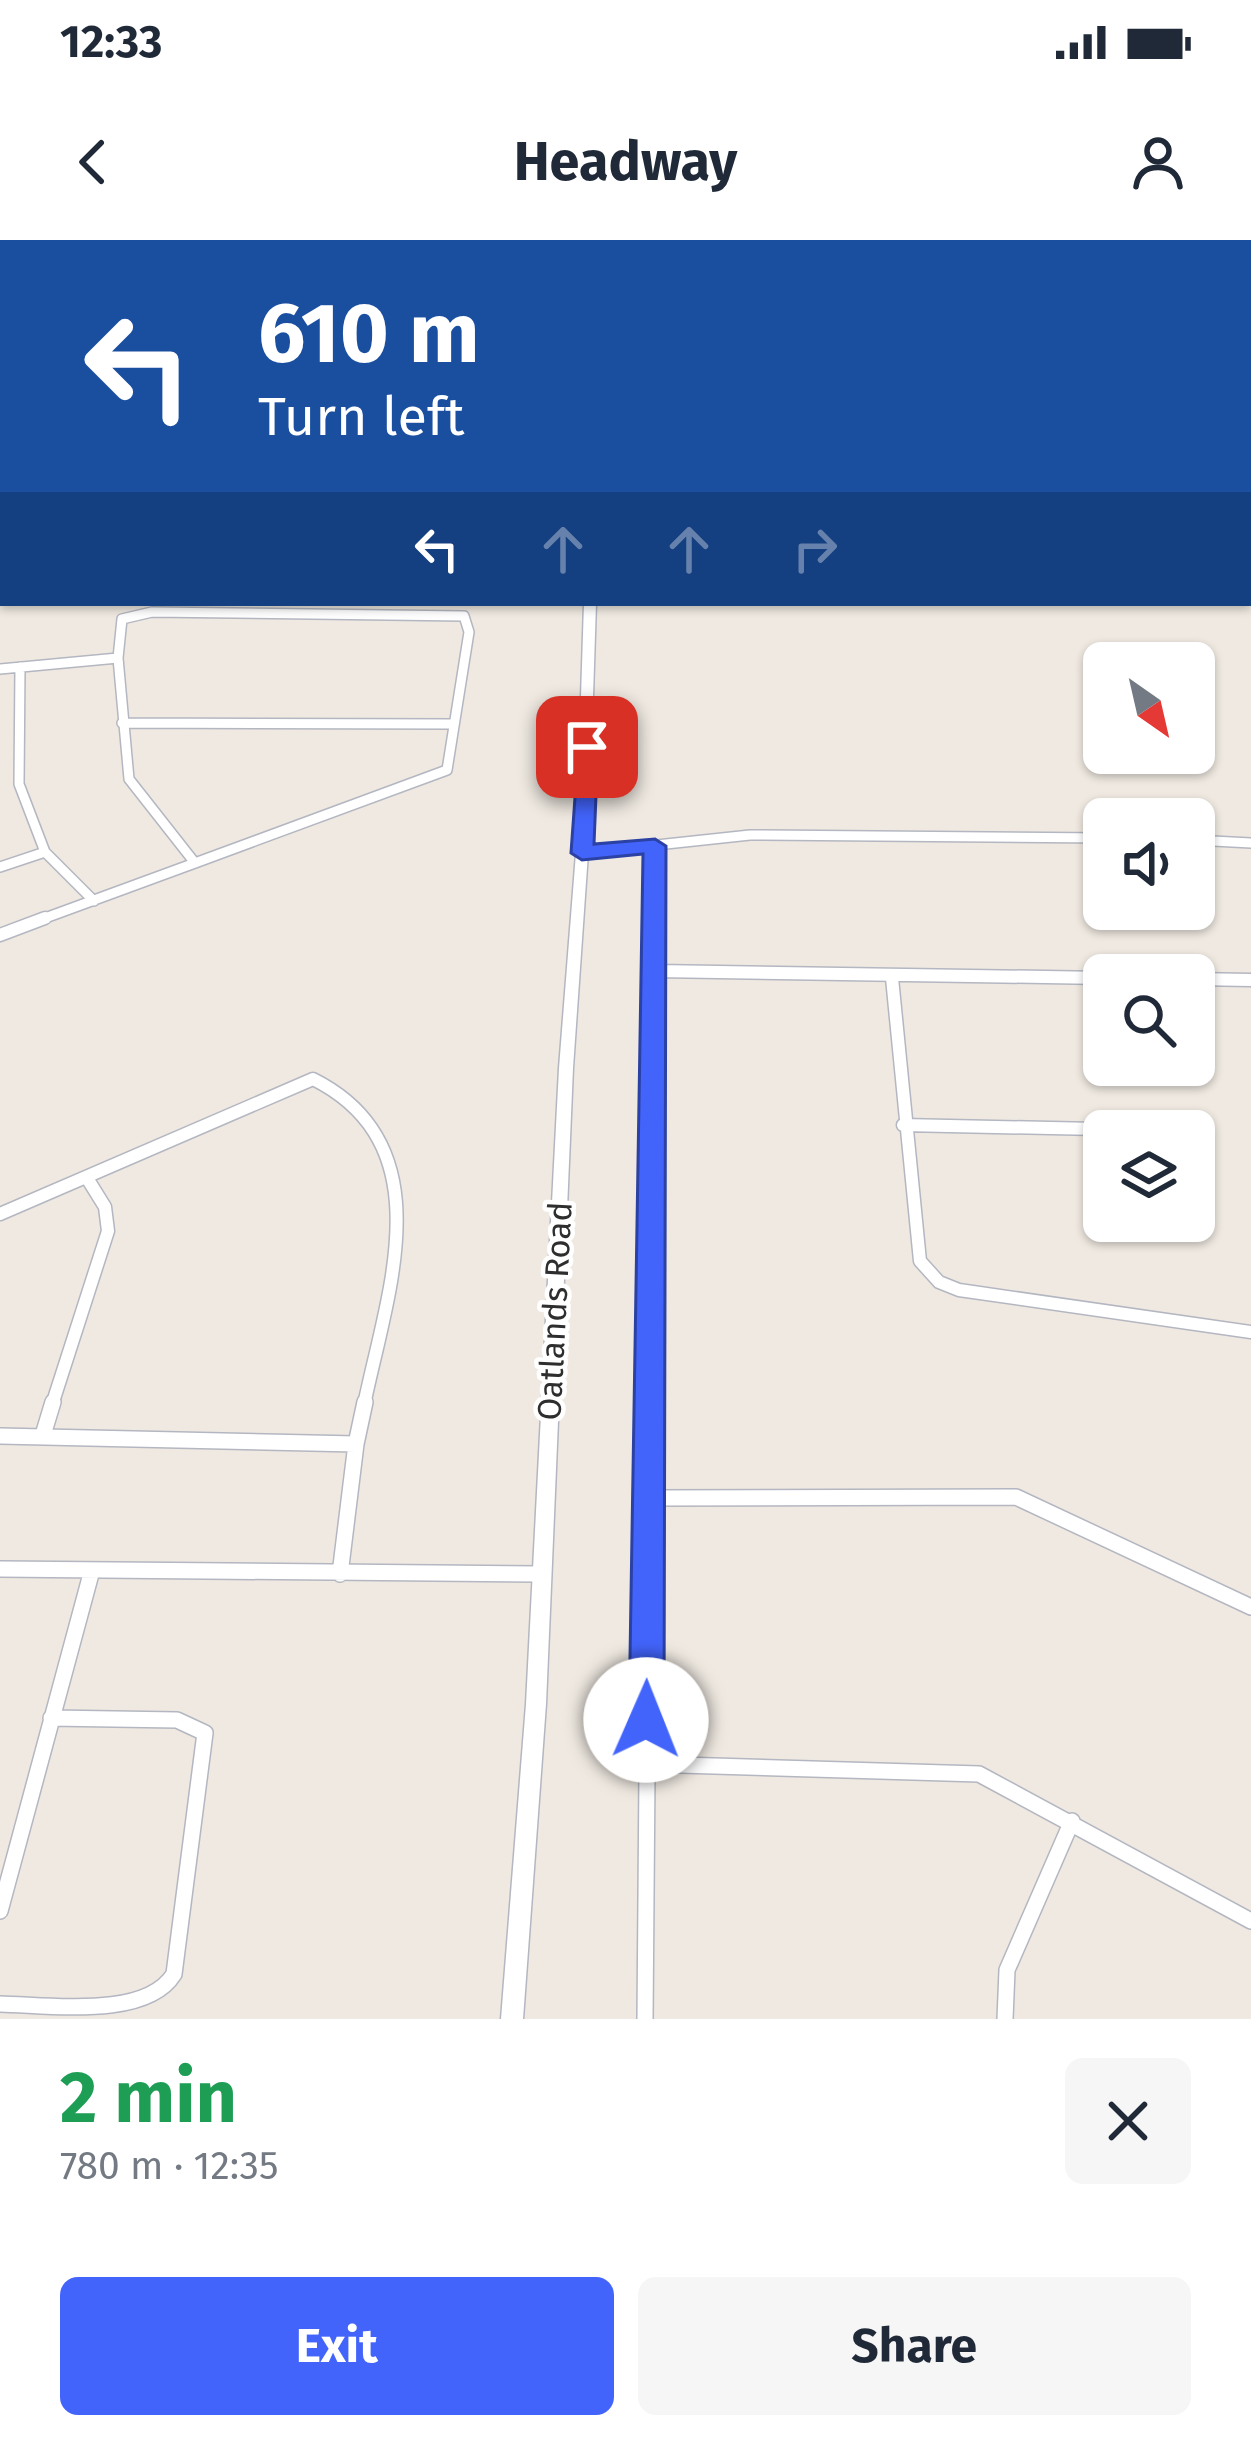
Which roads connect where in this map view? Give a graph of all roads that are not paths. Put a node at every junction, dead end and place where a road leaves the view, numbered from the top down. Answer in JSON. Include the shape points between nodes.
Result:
{"nodes":[{"id":1,"x":590,"y":606,"type":"edge"},
{"id":2,"x":118,"y":658,"type":"junction"},
{"id":3,"x":20,"y":668,"type":"junction"},
{"id":4,"x":0,"y":670,"type":"edge"},
{"id":5,"x":122,"y":723,"type":"junction"},
{"id":6,"x":454,"y":724,"type":"junction"},
{"id":7,"x":1083,"y":838,"type":"edge"},
{"id":8,"x":1215,"y":841,"type":"edge"},
{"id":9,"x":1251,"y":842,"type":"edge"},
{"id":10,"x":655,"y":846,"type":"junction"},
{"id":11,"x":45,"y":852,"type":"junction"},
{"id":12,"x":582,"y":853,"type":"junction"},
{"id":13,"x":196,"y":864,"type":"junction"},
{"id":14,"x":0,"y":867,"type":"edge"},
{"id":15,"x":94,"y":901,"type":"junction"},
{"id":16,"x":0,"y":935,"type":"edge"},
{"id":17,"x":657,"y":971,"type":"junction"},
{"id":18,"x":892,"y":978,"type":"junction"},
{"id":19,"x":1083,"y":979,"type":"edge"},
{"id":20,"x":1215,"y":979,"type":"edge"},
{"id":21,"x":1251,"y":980,"type":"edge"},
{"id":22,"x":903,"y":1125,"type":"junction"},
{"id":23,"x":1083,"y":1129,"type":"edge"},
{"id":24,"x":87,"y":1178,"type":"junction"},
{"id":25,"x":0,"y":1214,"type":"edge"},
{"id":26,"x":1251,"y":1332,"type":"edge"},
{"id":27,"x":0,"y":1436,"type":"edge"},
{"id":28,"x":43,"y":1436,"type":"junction"},
{"id":29,"x":356,"y":1444,"type":"junction"},
{"id":30,"x":650,"y":1498,"type":"junction"},
{"id":31,"x":0,"y":1569,"type":"edge"},
{"id":32,"x":91,"y":1574,"type":"junction"},
{"id":33,"x":340,"y":1574,"type":"junction"},
{"id":34,"x":539,"y":1574,"type":"junction"},
{"id":35,"x":1251,"y":1607,"type":"edge"},
{"id":36,"x":51,"y":1718,"type":"junction"},
{"id":37,"x":646,"y":1763,"type":"junction"},
{"id":38,"x":1072,"y":1821,"type":"junction"},
{"id":39,"x":0,"y":1911,"type":"edge"},
{"id":40,"x":1251,"y":1921,"type":"edge"},
{"id":41,"x":0,"y":2004,"type":"edge"},
{"id":42,"x":512,"y":2019,"type":"edge"},
{"id":43,"x":645,"y":2019,"type":"edge"},
{"id":44,"x":1005,"y":2019,"type":"edge"}],
"edges":[{"from":1,"to":12,"type":"street","name":"Oatlands Road"},
{"from":2,"to":3,"type":"street"},
{"from":2,"to":5,"type":"street"},
{"from":2,"to":6,"type":"street","via":[[119,623],[134,613],[464,616],[469,632]]},
{"from":3,"to":4,"type":"street"},
{"from":3,"to":11,"type":"street","via":[[20,810]]},
{"from":5,"to":6,"type":"street"},
{"from":5,"to":13,"type":"street","via":[[133,788]]},
{"from":6,"to":13,"type":"street","via":[[447,770]]},
{"from":7,"to":10,"type":"street","via":[[749,836]]},
{"from":8,"to":9,"type":"street"},
{"from":10,"to":12,"type":"street"},
{"from":10,"to":17,"type":"street"},
{"from":11,"to":14,"type":"street"},
{"from":11,"to":15,"type":"street"},
{"from":12,"to":34,"type":"street","name":"Oatlands Road"},
{"from":13,"to":15,"type":"street"},
{"from":15,"to":16,"type":"street"},
{"from":17,"to":18,"type":"street"},
{"from":17,"to":30,"type":"street"},
{"from":18,"to":19,"type":"street"},
{"from":18,"to":22,"type":"street"},
{"from":20,"to":21,"type":"street"},
{"from":22,"to":23,"type":"street"},
{"from":22,"to":26,"type":"street","via":[[920,1261],[939,1282]]},
{"from":24,"to":25,"type":"street"},
{"from":24,"to":28,"type":"street","via":[[108,1231]]},
{"from":24,"to":29,"type":"street","via":[[313,1079],[333,1088],[382,1139],[400,1230]]},
{"from":27,"to":28,"type":"street"},
{"from":28,"to":29,"type":"street"},
{"from":29,"to":33,"type":"street"},
{"from":30,"to":35,"type":"street","via":[[1016,1497]]},
{"from":30,"to":37,"type":"street"},
{"from":31,"to":32,"type":"street"},
{"from":32,"to":33,"type":"street"},
{"from":32,"to":36,"type":"street"},
{"from":33,"to":34,"type":"street"},
{"from":34,"to":42,"type":"street","name":"Oatlands Road"},
{"from":36,"to":39,"type":"street"},
{"from":36,"to":41,"type":"street","via":[[177,1720],[205,1733],[173,1974],[165,1991],[137,2007]]},
{"from":37,"to":38,"type":"street","via":[[950,1768],[979,1774]]},
{"from":37,"to":43,"type":"street"},
{"from":38,"to":40,"type":"street"},
{"from":38,"to":44,"type":"street","via":[[1007,1970]]}]}
